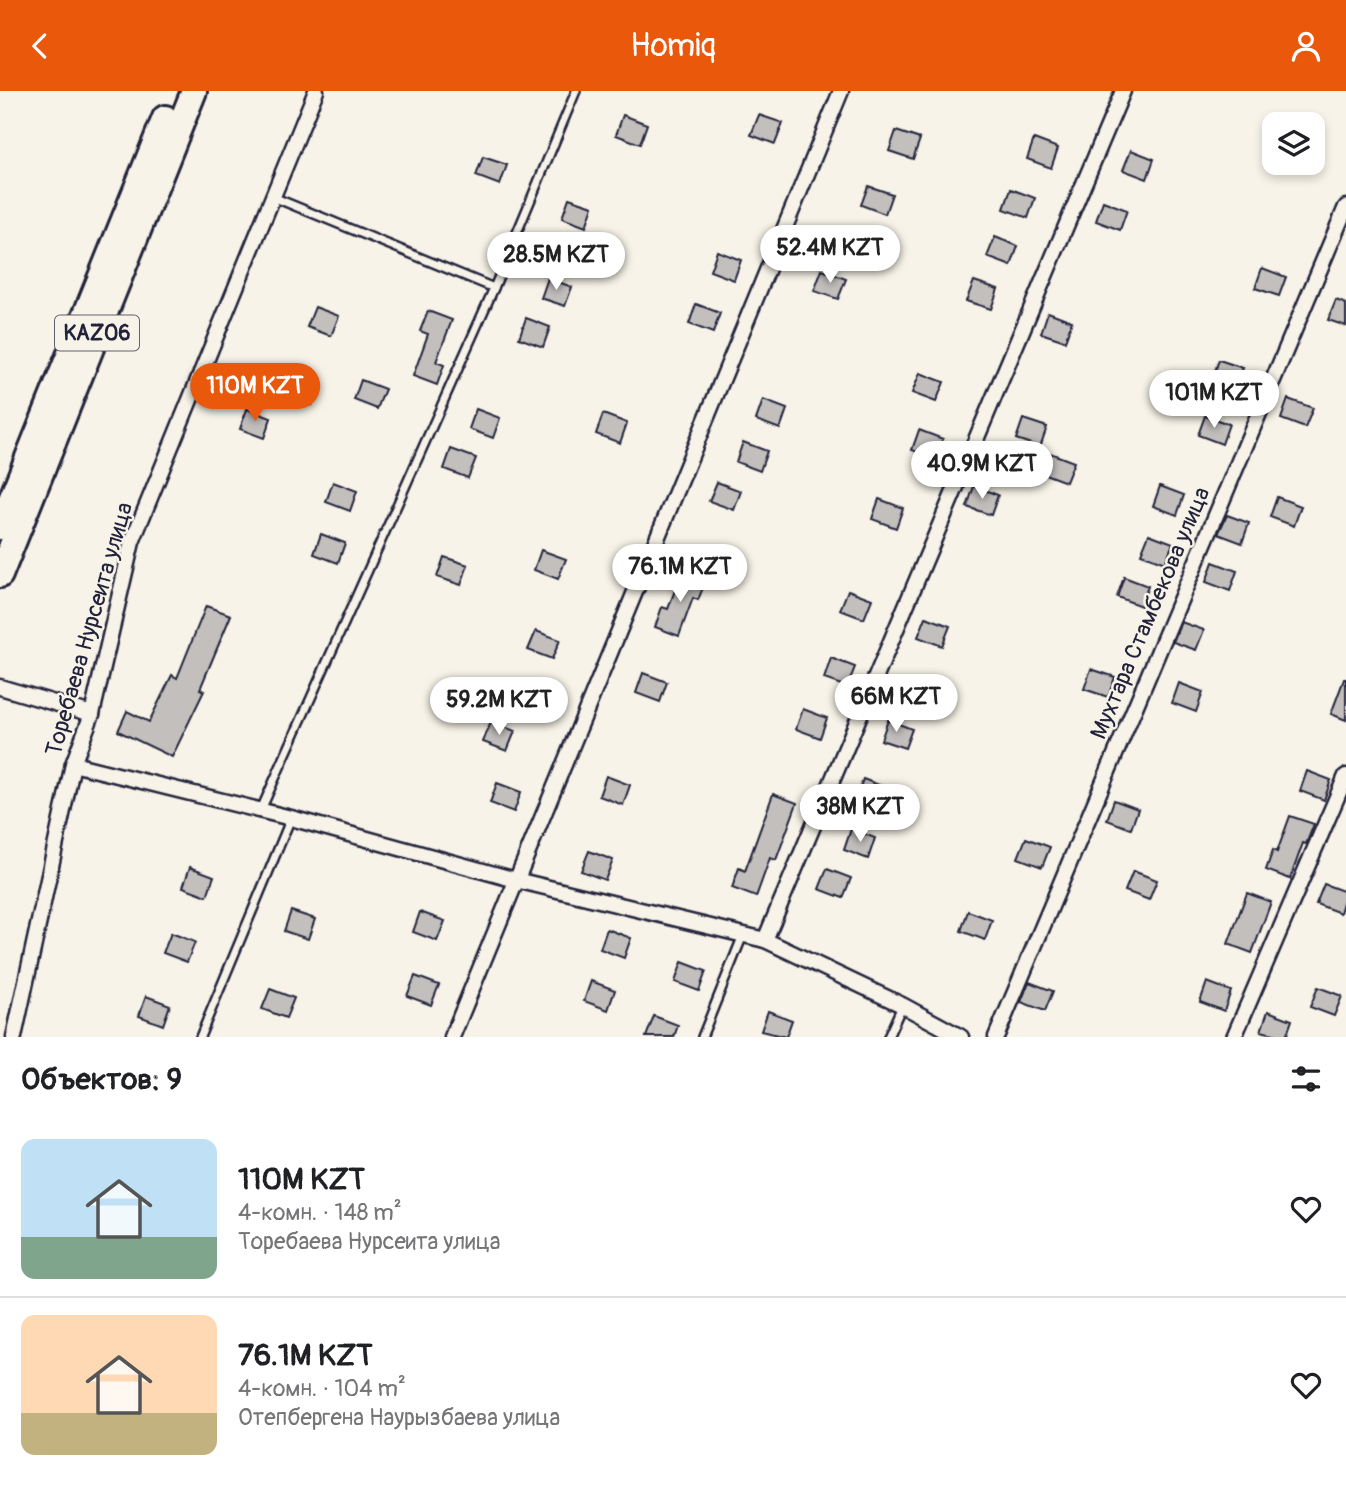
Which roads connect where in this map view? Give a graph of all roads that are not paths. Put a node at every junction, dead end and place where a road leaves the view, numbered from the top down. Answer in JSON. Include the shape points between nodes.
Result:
{"nodes":[{"id":1,"x":175,"y":91,"type":"edge"},
{"id":2,"x":194,"y":91,"type":"edge"},
{"id":3,"x":316,"y":91,"type":"edge"},
{"id":4,"x":576,"y":91,"type":"edge"},
{"id":5,"x":841,"y":91,"type":"edge"},
{"id":6,"x":1123,"y":91,"type":"edge"},
{"id":7,"x":273,"y":197,"type":"junction"},
{"id":8,"x":1346,"y":207,"type":"edge"},
{"id":9,"x":494,"y":288,"type":"junction"},
{"id":10,"x":0,"y":527,"type":"edge"},
{"id":11,"x":0,"y":575,"type":"edge"},
{"id":12,"x":0,"y":687,"type":"edge"},
{"id":13,"x":92,"y":713,"type":"junction"},
{"id":14,"x":73,"y":764,"type":"junction"},
{"id":15,"x":1346,"y":776,"type":"edge"},
{"id":16,"x":260,"y":812,"type":"junction"},
{"id":17,"x":291,"y":818,"type":"junction"},
{"id":18,"x":516,"y":880,"type":"junction"},
{"id":19,"x":743,"y":935,"type":"junction"},
{"id":20,"x":765,"y":940,"type":"junction"},
{"id":21,"x":902,"y":1005,"type":"junction"},
{"id":22,"x":14,"y":1037,"type":"edge"},
{"id":23,"x":200,"y":1037,"type":"edge"},
{"id":24,"x":452,"y":1037,"type":"edge"},
{"id":25,"x":702,"y":1037,"type":"edge"},
{"id":26,"x":888,"y":1037,"type":"edge"},
{"id":27,"x":961,"y":1037,"type":"edge"},
{"id":28,"x":996,"y":1037,"type":"edge"},
{"id":29,"x":1234,"y":1037,"type":"edge"}],
"edges":[{"from":1,"to":10,"type":"highway","number":"KАZ06"},
{"from":2,"to":11,"type":"highway","number":"KАZ06"},
{"from":3,"to":7,"type":"street","name":"Торебаева Нурсеита улица"},
{"from":4,"to":9,"type":"lane"},
{"from":5,"to":18,"type":"street"},
{"from":6,"to":20,"type":"street"},
{"from":7,"to":9,"type":"lane"},
{"from":7,"to":13,"type":"street","name":"Торебаева Нурсеита улица","via":[[132,542]]},
{"from":8,"to":28,"type":"street","name":"Мухтара Стамбекова улица"},
{"from":9,"to":16,"type":"lane"},
{"from":12,"to":13,"type":"street"},
{"from":13,"to":14,"type":"street","name":"Торебаева Нурсеита улица"},
{"from":14,"to":16,"type":"street"},
{"from":14,"to":22,"type":"street","name":"Торебаева Нурсеита улица"},
{"from":15,"to":29,"type":"street"},
{"from":16,"to":17,"type":"street"},
{"from":17,"to":18,"type":"street"},
{"from":17,"to":23,"type":"lane"},
{"from":18,"to":19,"type":"street"},
{"from":18,"to":24,"type":"street"},
{"from":19,"to":20,"type":"street"},
{"from":19,"to":25,"type":"lane"},
{"from":20,"to":21,"type":"street"},
{"from":21,"to":26,"type":"lane"},
{"from":21,"to":27,"type":"street"}]}
